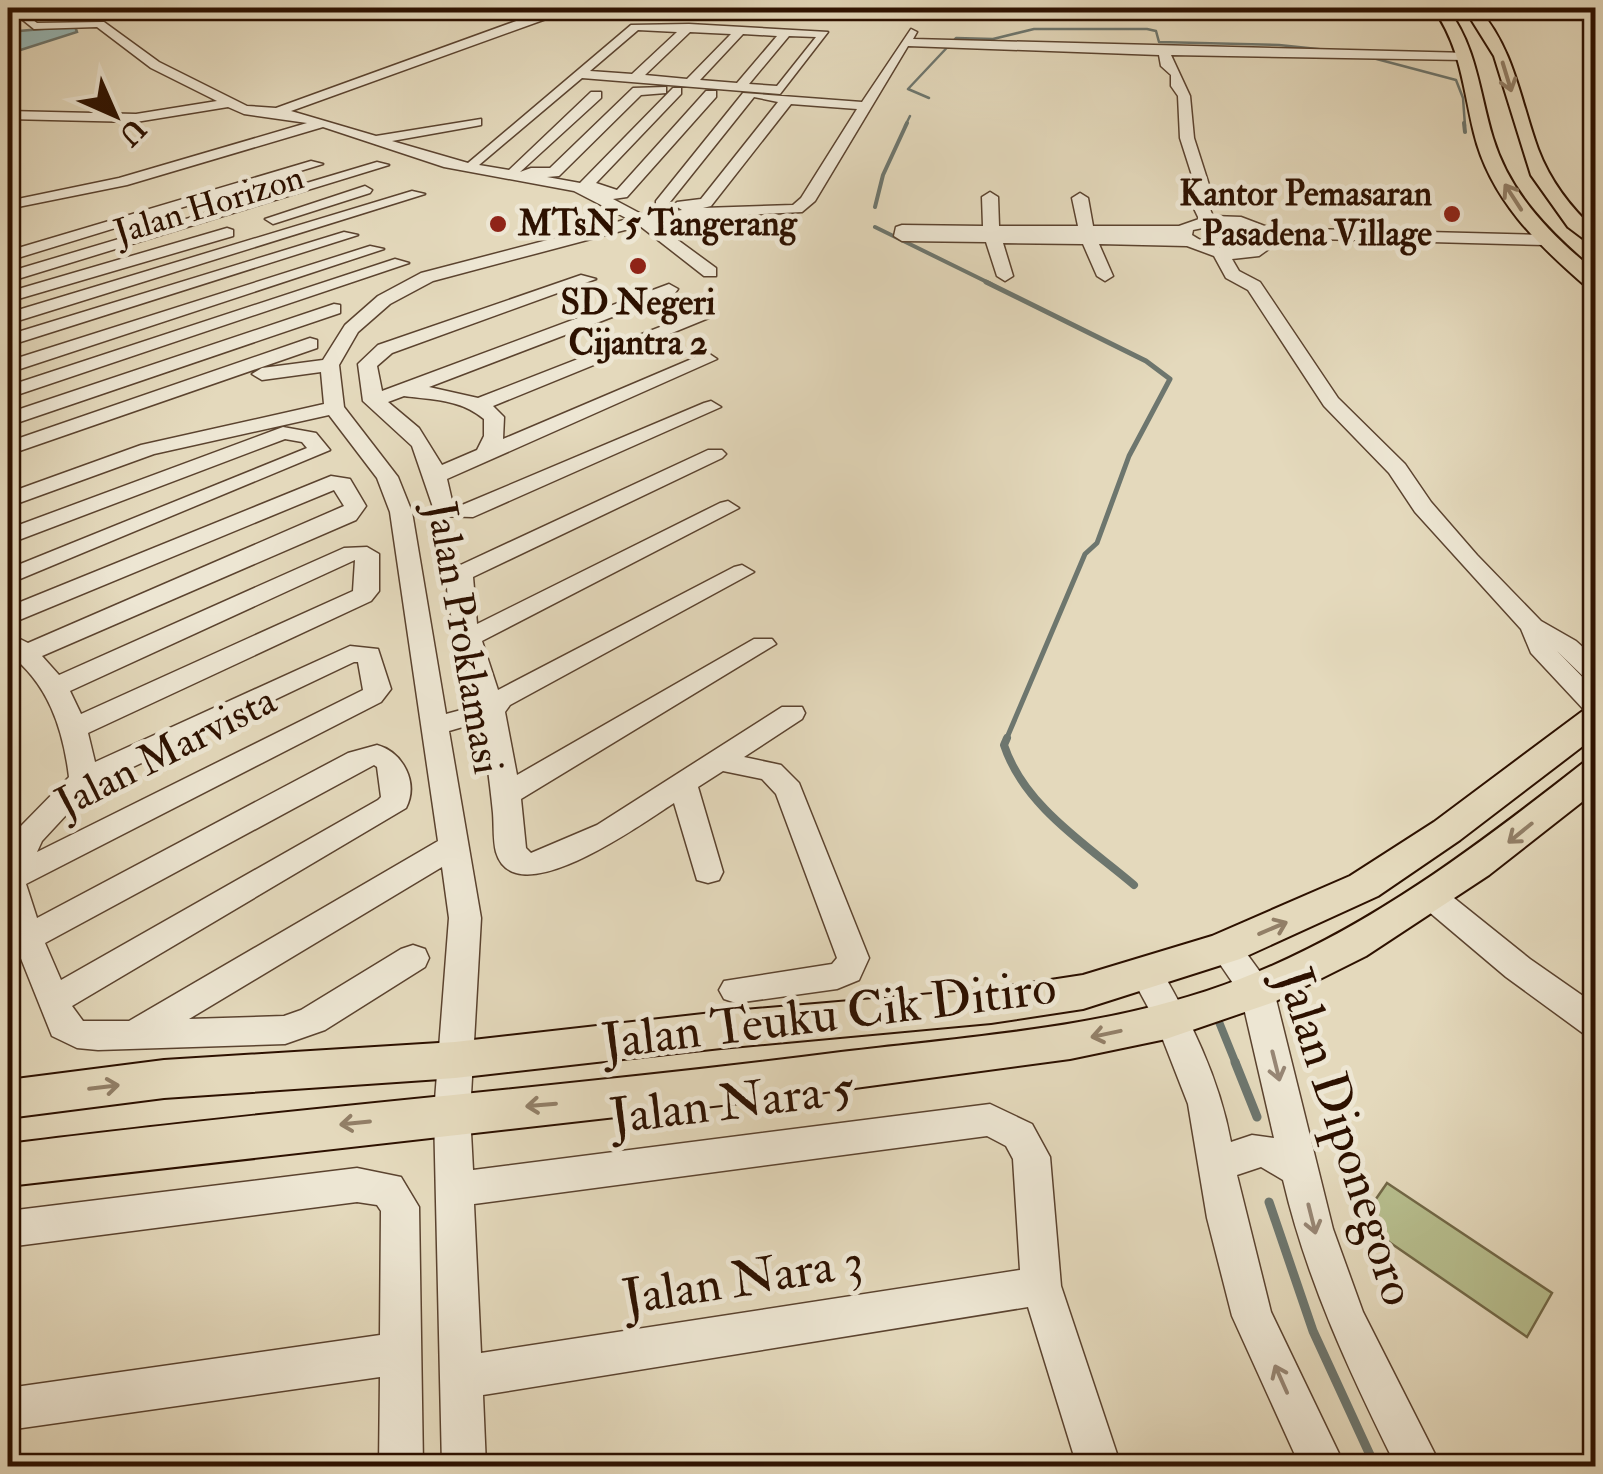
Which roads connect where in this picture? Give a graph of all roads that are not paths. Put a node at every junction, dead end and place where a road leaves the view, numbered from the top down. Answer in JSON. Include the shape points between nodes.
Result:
{"nodes":[{"id":1,"x":10,"y":8,"type":"edge"},
{"id":2,"x":559,"y":8,"type":"edge"},
{"id":3,"x":1440,"y":8,"type":"edge"},
{"id":4,"x":1472,"y":8,"type":"edge"},
{"id":5,"x":690,"y":27,"type":"junction"},
{"id":6,"x":742,"y":30,"type":"junction"},
{"id":7,"x":787,"y":31,"type":"junction"},
{"id":8,"x":1181,"y":48,"type":"junction"},
{"id":9,"x":1164,"y":49,"type":"junction"},
{"id":10,"x":1464,"y":54,"type":"junction"},
{"id":11,"x":580,"y":74,"type":"junction"},
{"id":12,"x":1177,"y":74,"type":"junction"},
{"id":13,"x":635,"y":88,"type":"junction"},
{"id":14,"x":683,"y":88,"type":"junction"},
{"id":15,"x":558,"y":92,"type":"junction"},
{"id":16,"x":735,"y":92,"type":"junction"},
{"id":17,"x":596,"y":95,"type":"junction"},
{"id":18,"x":782,"y":96,"type":"junction"},
{"id":19,"x":867,"y":104,"type":"junction"},
{"id":20,"x":229,"y":110,"type":"junction"},
{"id":21,"x":277,"y":112,"type":"junction"},
{"id":22,"x":8,"y":115,"type":"edge"},
{"id":23,"x":324,"y":122,"type":"junction"},
{"id":24,"x":476,"y":122,"type":"dead end"},
{"id":25,"x":377,"y":139,"type":"junction"},
{"id":26,"x":501,"y":140,"type":"junction"},
{"id":27,"x":266,"y":142,"type":"junction"},
{"id":28,"x":283,"y":149,"type":"dead end"},
{"id":29,"x":1488,"y":150,"type":"junction"},
{"id":30,"x":306,"y":154,"type":"dead end"},
{"id":31,"x":1531,"y":154,"type":"junction"},
{"id":32,"x":223,"y":155,"type":"junction"},
{"id":33,"x":449,"y":159,"type":"dead end"},
{"id":34,"x":331,"y":160,"type":"dead end"},
{"id":35,"x":474,"y":162,"type":"dead end"},
{"id":36,"x":382,"y":165,"type":"dead end"},
{"id":37,"x":251,"y":172,"type":"junction"},
{"id":38,"x":391,"y":182,"type":"dead end"},
{"id":39,"x":1202,"y":188,"type":"junction"},
{"id":40,"x":417,"y":194,"type":"dead end"},
{"id":41,"x":280,"y":197,"type":"junction"},
{"id":42,"x":990,"y":198,"type":"dead end"},
{"id":43,"x":1080,"y":198,"type":"dead end"},
{"id":44,"x":131,"y":201,"type":"dead end"},
{"id":45,"x":8,"y":205,"type":"edge"},
{"id":46,"x":304,"y":210,"type":"junction"},
{"id":47,"x":641,"y":220,"type":"junction"},
{"id":48,"x":1207,"y":220,"type":"junction"},
{"id":49,"x":1228,"y":220,"type":"junction"},
{"id":50,"x":326,"y":222,"type":"junction"},
{"id":51,"x":902,"y":233,"type":"dead end"},
{"id":52,"x":992,"y":234,"type":"junction"},
{"id":53,"x":350,"y":235,"type":"junction"},
{"id":54,"x":1087,"y":235,"type":"junction"},
{"id":55,"x":1186,"y":236,"type":"junction"},
{"id":56,"x":1270,"y":237,"type":"junction"},
{"id":57,"x":1546,"y":240,"type":"junction"},
{"id":58,"x":1596,"y":242,"type":"edge"},
{"id":59,"x":376,"y":249,"type":"junction"},
{"id":60,"x":1220,"y":252,"type":"junction"},
{"id":61,"x":1247,"y":252,"type":"junction"},
{"id":62,"x":8,"y":256,"type":"edge"},
{"id":63,"x":400,"y":263,"type":"junction"},
{"id":64,"x":710,"y":272,"type":"dead end"},
{"id":65,"x":1005,"y":276,"type":"dead end"},
{"id":66,"x":1105,"y":276,"type":"dead end"},
{"id":67,"x":8,"y":277,"type":"edge"},
{"id":68,"x":427,"y":277,"type":"junction"},
{"id":69,"x":586,"y":280,"type":"dead end"},
{"id":70,"x":1596,"y":283,"type":"edge"},
{"id":71,"x":1254,"y":286,"type":"junction"},
{"id":72,"x":669,"y":289,"type":"dead end"},
{"id":73,"x":17,"y":294,"type":"edge"},
{"id":74,"x":48,"y":307,"type":"junction"},
{"id":75,"x":334,"y":309,"type":"dead end"},
{"id":76,"x":708,"y":316,"type":"dead end"},
{"id":77,"x":8,"y":319,"type":"edge"},
{"id":78,"x":70,"y":322,"type":"junction"},
{"id":79,"x":93,"y":339,"type":"junction"},
{"id":80,"x":8,"y":342,"type":"edge"},
{"id":81,"x":310,"y":344,"type":"dead end"},
{"id":82,"x":117,"y":356,"type":"junction"},
{"id":83,"x":708,"y":359,"type":"dead end"},
{"id":84,"x":330,"y":365,"type":"junction"},
{"id":85,"x":8,"y":367,"type":"edge"},
{"id":86,"x":143,"y":374,"type":"junction"},
{"id":87,"x":178,"y":390,"type":"junction"},
{"id":88,"x":400,"y":390,"type":"junction"},
{"id":89,"x":8,"y":392,"type":"edge"},
{"id":90,"x":373,"y":400,"type":"junction"},
{"id":91,"x":480,"y":404,"type":"junction"},
{"id":92,"x":711,"y":407,"type":"dead end"},
{"id":93,"x":334,"y":408,"type":"junction"},
{"id":94,"x":8,"y":420,"type":"edge"},
{"id":95,"x":266,"y":431,"type":"junction"},
{"id":96,"x":391,"y":445,"type":"junction"},
{"id":97,"x":8,"y":449,"type":"edge"},
{"id":98,"x":484,"y":454,"type":"junction"},
{"id":99,"x":715,"y":454,"type":"dead end"},
{"id":100,"x":435,"y":476,"type":"junction"},
{"id":101,"x":8,"y":500,"type":"edge"},
{"id":102,"x":728,"y":508,"type":"dead end"},
{"id":103,"x":8,"y":538,"type":"edge"},
{"id":104,"x":742,"y":572,"type":"dead end"},
{"id":105,"x":8,"y":577,"type":"edge"},
{"id":106,"x":8,"y":616,"type":"edge"},
{"id":107,"x":1532,"y":626,"type":"junction"},
{"id":108,"x":469,"y":638,"type":"junction"},
{"id":109,"x":764,"y":644,"type":"dead end"},
{"id":110,"x":17,"y":647,"type":"edge"},
{"id":111,"x":1596,"y":674,"type":"edge"},
{"id":112,"x":54,"y":688,"type":"junction"},
{"id":113,"x":493,"y":701,"type":"junction"},
{"id":114,"x":1596,"y":707,"type":"edge"},
{"id":115,"x":792,"y":713,"type":"dead end"},
{"id":116,"x":433,"y":718,"type":"junction"},
{"id":117,"x":1596,"y":718,"type":"edge"},
{"id":118,"x":76,"y":727,"type":"junction"},
{"id":119,"x":718,"y":760,"type":"junction"},
{"id":120,"x":1596,"y":772,"type":"edge"},
{"id":121,"x":83,"y":779,"type":"junction"},
{"id":122,"x":682,"y":783,"type":"junction"},
{"id":123,"x":508,"y":793,"type":"junction"},
{"id":124,"x":453,"y":846,"type":"junction"},
{"id":125,"x":708,"y":872,"type":"dead end"},
{"id":126,"x":9,"y":878,"type":"edge"},
{"id":127,"x":1433,"y":898,"type":"junction"},
{"id":128,"x":26,"y":938,"type":"junction"},
{"id":129,"x":1225,"y":948,"type":"junction"},
{"id":130,"x":414,"y":958,"type":"dead end"},
{"id":131,"x":1146,"y":972,"type":"junction"},
{"id":132,"x":736,"y":990,"type":"dead end"},
{"id":133,"x":1256,"y":991,"type":"junction"},
{"id":134,"x":54,"y":1002,"type":"junction"},
{"id":135,"x":1172,"y":1019,"type":"junction"},
{"id":136,"x":1596,"y":1024,"type":"edge"},
{"id":137,"x":137,"y":1034,"type":"junction"},
{"id":138,"x":455,"y":1060,"type":"junction"},
{"id":139,"x":8,"y":1099,"type":"edge"},
{"id":140,"x":452,"y":1113,"type":"junction"},
{"id":141,"x":8,"y":1165,"type":"edge"},
{"id":142,"x":1218,"y":1166,"type":"junction"},
{"id":143,"x":1302,"y":1172,"type":"junction"},
{"id":144,"x":454,"y":1190,"type":"junction"},
{"id":145,"x":8,"y":1229,"type":"edge"},
{"id":146,"x":1041,"y":1286,"type":"junction"},
{"id":147,"x":401,"y":1354,"type":"junction"},
{"id":148,"x":462,"y":1377,"type":"junction"},
{"id":149,"x":8,"y":1409,"type":"edge"},
{"id":150,"x":401,"y":1466,"type":"edge"},
{"id":151,"x":464,"y":1466,"type":"edge"},
{"id":152,"x":1099,"y":1466,"type":"edge"},
{"id":153,"x":1323,"y":1466,"type":"edge"},
{"id":154,"x":1420,"y":1466,"type":"edge"}],
"edges":[{"from":1,"to":20,"type":"street","via":[[34,26],[100,24]]},
{"from":2,"to":21,"type":"street"},
{"from":3,"to":10,"type":"main road","via":[[1460,34]]},
{"from":4,"to":31,"type":"main road","one_way":true,"via":[[1494,36]]},
{"from":5,"to":6,"type":"street"},
{"from":5,"to":11,"type":"street","via":[[640,25]]},
{"from":5,"to":13,"type":"street"},
{"from":6,"to":7,"type":"street"},
{"from":6,"to":14,"type":"street"},
{"from":7,"to":16,"type":"street"},
{"from":7,"to":18,"type":"street","via":[[822,34]]},
{"from":8,"to":9,"type":"street"},
{"from":8,"to":10,"type":"street"},
{"from":8,"to":12,"type":"street","via":[[1186,67]]},
{"from":9,"to":12,"type":"street","via":[[1167,66]]},
{"from":9,"to":19,"type":"street","via":[[908,37]]},
{"from":10,"to":29,"type":"main road"},
{"from":11,"to":13,"type":"street"},
{"from":11,"to":15,"type":"street"},
{"from":12,"to":39,"type":"street"},
{"from":13,"to":14,"type":"street"},
{"from":13,"to":17,"type":"street"},
{"from":13,"to":17,"type":"street","via":[[554,174],[515,169]]},
{"from":14,"to":16,"type":"street"},
{"from":14,"to":16,"type":"street"},
{"from":14,"to":16,"type":"street","via":[[587,184],[622,194]]},
{"from":15,"to":17,"type":"street"},
{"from":15,"to":26,"type":"street"},
{"from":16,"to":18,"type":"street"},
{"from":16,"to":18,"type":"street","via":[[660,204],[706,202]]},
{"from":18,"to":19,"type":"street"},
{"from":19,"to":47,"type":"street","via":[[797,208]]},
{"from":20,"to":21,"type":"street"},
{"from":20,"to":22,"type":"street","via":[[136,118]]},
{"from":21,"to":23,"type":"street"},
{"from":23,"to":25,"type":"street"},
{"from":23,"to":27,"type":"street"},
{"from":24,"to":25,"type":"street"},
{"from":25,"to":47,"type":"street","via":[[448,164],[578,187]]},
{"from":26,"to":33,"type":"street"},
{"from":26,"to":35,"type":"street"},
{"from":27,"to":28,"type":"street"},
{"from":27,"to":32,"type":"street"},
{"from":29,"to":31,"type":"main road"},
{"from":57,"to":29,"type":"main road","one_way":true,"via":[[1500,179]]},
{"from":30,"to":37,"type":"street"},
{"from":31,"to":58,"type":"main road","via":[[1560,204]]},
{"from":32,"to":37,"type":"street"},
{"from":32,"to":45,"type":"street"},
{"from":34,"to":37,"type":"street"},
{"from":36,"to":41,"type":"street"},
{"from":37,"to":41,"type":"street"},
{"from":37,"to":44,"type":"street"},
{"from":37,"to":62,"type":"street"},
{"from":38,"to":46,"type":"street","name":"Jalan Horizon"},
{"from":39,"to":48,"type":"street","via":[[1198,198]]},
{"from":39,"to":49,"type":"street","via":[[1218,198]]},
{"from":40,"to":50,"type":"street"},
{"from":41,"to":46,"type":"street"},
{"from":41,"to":67,"type":"street"},
{"from":42,"to":52,"type":"street"},
{"from":43,"to":54,"type":"street"},
{"from":46,"to":50,"type":"street"},
{"from":46,"to":73,"type":"street","name":"Jalan Horizon"},
{"from":47,"to":64,"type":"street"},
{"from":47,"to":68,"type":"street"},
{"from":48,"to":49,"type":"street"},
{"from":48,"to":55,"type":"street","via":[[1193,223]]},
{"from":49,"to":56,"type":"street"},
{"from":50,"to":53,"type":"street"},
{"from":50,"to":74,"type":"street"},
{"from":51,"to":52,"type":"street"},
{"from":52,"to":54,"type":"street"},
{"from":52,"to":65,"type":"street"},
{"from":53,"to":59,"type":"street"},
{"from":53,"to":78,"type":"street"},
{"from":54,"to":55,"type":"street"},
{"from":54,"to":66,"type":"street"},
{"from":55,"to":60,"type":"street"},
{"from":56,"to":57,"type":"street"},
{"from":56,"to":61,"type":"street","via":[[1263,249]]},
{"from":57,"to":70,"type":"main road"},
{"from":59,"to":63,"type":"street"},
{"from":59,"to":79,"type":"street"},
{"from":60,"to":61,"type":"street"},
{"from":60,"to":71,"type":"street","via":[[1232,274]]},
{"from":61,"to":71,"type":"street","via":[[1258,274]]},
{"from":63,"to":68,"type":"street"},
{"from":63,"to":82,"type":"street"},
{"from":67,"to":73,"type":"street"},
{"from":68,"to":84,"type":"street","via":[[384,300],[352,330]]},
{"from":69,"to":90,"type":"street","via":[[385,349],[367,364]]},
{"from":71,"to":107,"type":"street","via":[[1331,402]]},
{"from":72,"to":88,"type":"street"},
{"from":73,"to":74,"type":"street"},
{"from":74,"to":77,"type":"street"},
{"from":74,"to":78,"type":"street"},
{"from":75,"to":86,"type":"street"},
{"from":76,"to":91,"type":"street"},
{"from":78,"to":79,"type":"street"},
{"from":78,"to":80,"type":"street"},
{"from":79,"to":82,"type":"street"},
{"from":79,"to":85,"type":"street"},
{"from":81,"to":87,"type":"street"},
{"from":82,"to":86,"type":"street"},
{"from":82,"to":89,"type":"street"},
{"from":83,"to":98,"type":"street"},
{"from":84,"to":87,"type":"street"},
{"from":84,"to":93,"type":"street"},
{"from":86,"to":87,"type":"street"},
{"from":86,"to":94,"type":"street"},
{"from":87,"to":97,"type":"street"},
{"from":88,"to":90,"type":"street"},
{"from":88,"to":91,"type":"street"},
{"from":90,"to":96,"type":"street"},
{"from":91,"to":98,"type":"street","via":[[494,418]]},
{"from":92,"to":100,"type":"street","via":[[465,512],[444,511]]},
{"from":93,"to":95,"type":"street"},
{"from":93,"to":96,"type":"street","name":"Jalan Proklamasi"},
{"from":95,"to":101,"type":"street","via":[[148,449]]},
{"from":95,"to":103,"type":"street"},
{"from":95,"to":105,"type":"street","via":[[309,437],[319,449]]},
{"from":96,"to":100,"type":"street"},
{"from":96,"to":116,"type":"street","name":"Jalan Proklamasi","via":[[387,477],[401,512]]},
{"from":98,"to":100,"type":"street"},
{"from":99,"to":108,"type":"street","via":[[462,572],[458,583]]},
{"from":102,"to":108,"type":"street"},
{"from":104,"to":113,"type":"street"},
{"from":106,"to":110,"type":"street","via":[[331,483],[342,484],[355,506],[348,515]]},
{"from":107,"to":111,"type":"street"},
{"from":107,"to":114,"type":"street","via":[[1540,648]]},
{"from":108,"to":113,"type":"street"},
{"from":109,"to":123,"type":"street"},
{"from":110,"to":112,"type":"street"},
{"from":112,"to":118,"type":"street"},
{"from":112,"to":118,"type":"street","via":[[352,553],[367,554],[362,596]]},
{"from":113,"to":116,"type":"street"},
{"from":113,"to":123,"type":"street"},
{"from":115,"to":119,"type":"street"},
{"from":116,"to":124,"type":"street","name":"Jalan Proklamasi"},
{"from":129,"to":117,"type":"main road","name":"Jalan Teuku Cik Ditiro","one_way":true,"via":[[1364,886],[1448,832]]},
{"from":118,"to":121,"type":"street"},
{"from":119,"to":122,"type":"street"},
{"from":119,"to":132,"type":"street","via":[[771,772],[789,790],[852,958],[837,976]]},
{"from":120,"to":127,"type":"main road","name":"Jalan Teuku Cik Ditiro","one_way":true},
{"from":121,"to":126,"type":"street","via":[[30,834]]},
{"from":121,"to":126,"type":"street","name":"Jalan Marvista","via":[[350,654],[369,655],[377,685],[372,696]]},
{"from":122,"to":123,"type":"street","via":[[607,832],[525,866],[511,852]]},
{"from":122,"to":125,"type":"street"},
{"from":124,"to":137,"type":"street"},
{"from":124,"to":138,"type":"street","name":"Jalan Proklamasi","via":[[465,918]]},
{"from":126,"to":128,"type":"street"},
{"from":127,"to":133,"type":"main road","name":"Jalan Teuku Cik Ditiro"},
{"from":127,"to":136,"type":"street"},
{"from":128,"to":134,"type":"street"},
{"from":128,"to":134,"type":"street","via":[[358,760],[377,754],[390,762],[396,801]]},
{"from":129,"to":131,"type":"main road","name":"Jalan Teuku Cik Ditiro"},
{"from":129,"to":133,"type":"street","name":"Jalan Diponegoro"},
{"from":130,"to":137,"type":"street","via":[[286,1030]]},
{"from":131,"to":135,"type":"street"},
{"from":131,"to":138,"type":"main road","name":"Jalan Teuku Cik Ditiro","via":[[1084,992],[992,1006]]},
{"from":133,"to":135,"type":"main road","name":"Jalan Teuku Cik Ditiro"},
{"from":133,"to":143,"type":"street","name":"Jalan Diponegoro","one_way":true},
{"from":134,"to":137,"type":"street","via":[[64,1026],[77,1034]]},
{"from":135,"to":140,"type":"main road","name":"Jalan Teuku Cik Ditiro","one_way":true,"via":[[1014,1052]]},
{"from":135,"to":142,"type":"street","via":[[1206,1104]]},
{"from":139,"to":138,"type":"main road","name":"Jalan Teuku Cik Ditiro","one_way":true,"via":[[164,1079]]},
{"from":138,"to":140,"type":"street","name":"Jalan Proklamasi"},
{"from":140,"to":141,"type":"main road","name":"Jalan Teuku Cik Ditiro","one_way":true},
{"from":140,"to":144,"type":"street","name":"Jalan Proklamasi"},
{"from":142,"to":143,"type":"street","via":[[1245,1150],[1271,1150]]},
{"from":153,"to":142,"type":"street","one_way":true,"via":[[1252,1316]]},
{"from":143,"to":154,"type":"street","name":"Jalan Diponegoro","one_way":true,"via":[[1346,1320]]},
{"from":144,"to":146,"type":"street","name":"Jalan Nara 5","via":[[990,1120],[1019,1135],[1032,1157]]},
{"from":144,"to":148,"type":"street","name":"Jalan Proklamasi"},
{"from":145,"to":147,"type":"street","via":[[357,1185],[388,1189],[400,1206]]},
{"from":146,"to":148,"type":"street","name":"Jalan Nara 3"},
{"from":146,"to":152,"type":"street"},
{"from":147,"to":149,"type":"street"},
{"from":147,"to":150,"type":"street"},
{"from":148,"to":151,"type":"street","name":"Jalan Proklamasi"}]}
